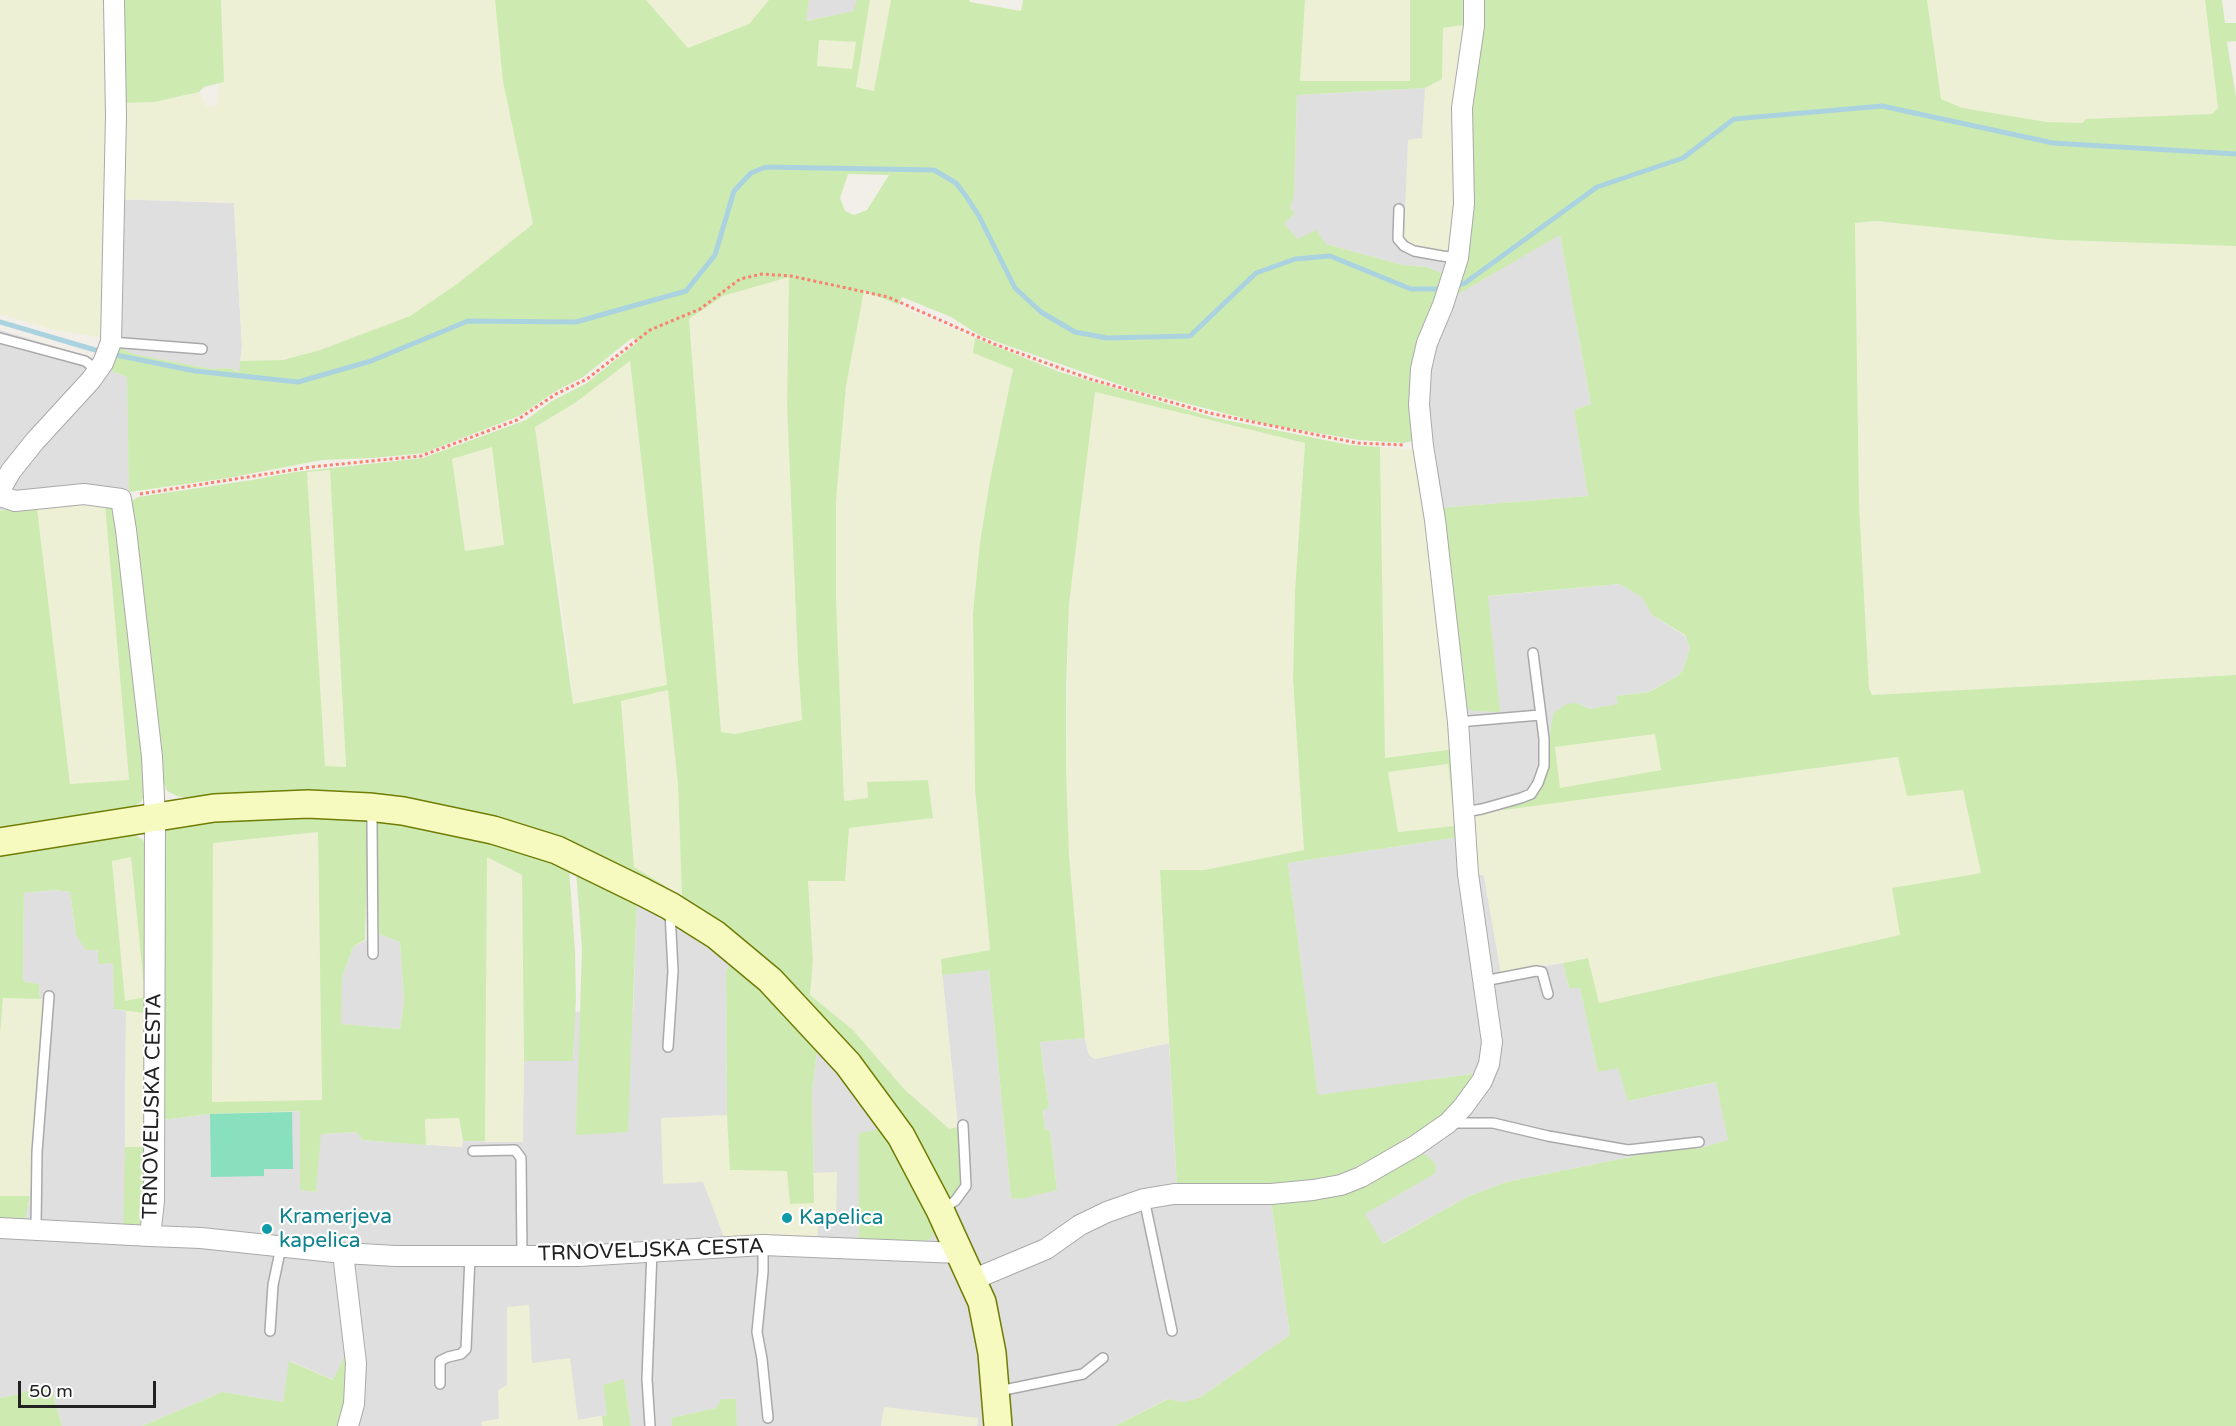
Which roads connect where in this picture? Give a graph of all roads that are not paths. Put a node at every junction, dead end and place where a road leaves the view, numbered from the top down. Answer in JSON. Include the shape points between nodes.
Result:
{"nodes":[{"id":1,"x":114,"y":0,"type":"edge"},
{"id":2,"x":1474,"y":0,"type":"edge"},
{"id":3,"x":1399,"y":209,"type":"dead end"},
{"id":4,"x":1458,"y":258,"type":"junction"},
{"id":5,"x":0,"y":338,"type":"edge"},
{"id":6,"x":110,"y":343,"type":"junction"},
{"id":7,"x":202,"y":349,"type":"dead end"},
{"id":8,"x":100,"y":367,"type":"junction"},
{"id":9,"x":0,"y":490,"type":"edge"},
{"id":10,"x":0,"y":496,"type":"edge"},
{"id":11,"x":1533,"y":653,"type":"dead end"},
{"id":12,"x":1540,"y":715,"type":"junction"},
{"id":13,"x":1458,"y":722,"type":"junction"},
{"id":14,"x":369,"y":807,"type":"junction"},
{"id":15,"x":1464,"y":812,"type":"junction"},
{"id":16,"x":155,"y":818,"type":"junction"},
{"id":17,"x":0,"y":842,"type":"edge"},
{"id":18,"x":670,"y":906,"type":"junction"},
{"id":19,"x":373,"y":954,"type":"dead end"},
{"id":20,"x":1484,"y":981,"type":"junction"},
{"id":21,"x":1548,"y":994,"type":"dead end"},
{"id":22,"x":49,"y":996,"type":"dead end"},
{"id":23,"x":668,"y":1047,"type":"dead end"},
{"id":24,"x":1448,"y":1123,"type":"junction"},
{"id":25,"x":963,"y":1125,"type":"dead end"},
{"id":26,"x":1700,"y":1142,"type":"dead end"},
{"id":27,"x":473,"y":1151,"type":"dead end"},
{"id":28,"x":1144,"y":1199,"type":"junction"},
{"id":29,"x":940,"y":1210,"type":"junction"},
{"id":30,"x":0,"y":1228,"type":"edge"},
{"id":31,"x":36,"y":1228,"type":"junction"},
{"id":32,"x":150,"y":1236,"type":"junction"},
{"id":33,"x":763,"y":1245,"type":"junction"},
{"id":34,"x":281,"y":1247,"type":"junction"},
{"id":35,"x":652,"y":1251,"type":"junction"},
{"id":36,"x":344,"y":1253,"type":"junction"},
{"id":37,"x":959,"y":1253,"type":"junction"},
{"id":38,"x":470,"y":1256,"type":"junction"},
{"id":39,"x":522,"y":1256,"type":"junction"},
{"id":40,"x":972,"y":1280,"type":"junction"},
{"id":41,"x":270,"y":1331,"type":"dead end"},
{"id":42,"x":1172,"y":1331,"type":"dead end"},
{"id":43,"x":1103,"y":1358,"type":"dead end"},
{"id":44,"x":440,"y":1384,"type":"dead end"},
{"id":45,"x":997,"y":1391,"type":"junction"},
{"id":46,"x":768,"y":1418,"type":"dead end"},
{"id":47,"x":348,"y":1426,"type":"edge"},
{"id":48,"x":650,"y":1426,"type":"edge"},
{"id":49,"x":998,"y":1426,"type":"edge"}],
"edges":[{"from":1,"to":6,"type":"street","via":[[116,116]]},
{"from":2,"to":4,"type":"street","via":[[1462,108],[1464,204]]},
{"from":3,"to":4,"type":"lane","via":[[1398,239],[1404,246]]},
{"from":4,"to":13,"type":"street","via":[[1427,343],[1419,405]]},
{"from":5,"to":8,"type":"lane"},
{"from":6,"to":7,"type":"lane"},
{"from":6,"to":8,"type":"street"},
{"from":8,"to":9,"type":"street","via":[[34,441]]},
{"from":10,"to":16,"type":"street","name":"TRNOVELJSKA CESTA","via":[[15,501],[84,494],[121,500]]},
{"from":11,"to":12,"type":"lane"},
{"from":12,"to":13,"type":"lane"},
{"from":12,"to":15,"type":"lane","via":[[1544,766],[1531,794]]},
{"from":13,"to":15,"type":"street"},
{"from":14,"to":16,"type":"street","via":[[308,804],[214,808]]},
{"from":14,"to":18,"type":"street","via":[[493,830],[556,850]]},
{"from":14,"to":19,"type":"lane"},
{"from":15,"to":20,"type":"street","via":[[1468,874]]},
{"from":16,"to":17,"type":"street"},
{"from":16,"to":32,"type":"street","name":"TRNOVELJSKA CESTA","via":[[154,1191]]},
{"from":18,"to":23,"type":"lane","via":[[673,972]]},
{"from":18,"to":29,"type":"street","via":[[717,935],[770,980],[848,1064],[901,1136]]},
{"from":20,"to":21,"type":"lane","via":[[1542,972]]},
{"from":20,"to":24,"type":"street","via":[[1492,1042],[1489,1064],[1482,1081]]},
{"from":22,"to":31,"type":"lane","via":[[40,1088]]},
{"from":24,"to":26,"type":"lane","via":[[1493,1123],[1628,1150]]},
{"from":24,"to":28,"type":"street","via":[[1381,1167],[1341,1185],[1271,1194],[1174,1194]]},
{"from":25,"to":29,"type":"lane","via":[[966,1186],[955,1201]]},
{"from":27,"to":39,"type":"lane","via":[[515,1150],[521,1158]]},
{"from":28,"to":40,"type":"street","via":[[1107,1212],[1046,1249]]},
{"from":28,"to":42,"type":"lane"},
{"from":29,"to":37,"type":"street"},
{"from":30,"to":31,"type":"street"},
{"from":31,"to":32,"type":"street"},
{"from":32,"to":34,"type":"street","name":"TRNOVELJSKA CESTA"},
{"from":33,"to":35,"type":"street","name":"TRNOVELJSKA CESTA"},
{"from":33,"to":37,"type":"street","name":"TRNOVELJSKA CESTA"},
{"from":33,"to":46,"type":"lane","via":[[757,1332]]},
{"from":34,"to":36,"type":"street","name":"TRNOVELJSKA CESTA"},
{"from":34,"to":41,"type":"lane"},
{"from":35,"to":39,"type":"street","name":"TRNOVELJSKA CESTA"},
{"from":35,"to":48,"type":"lane","via":[[647,1360]]},
{"from":36,"to":38,"type":"street","name":"TRNOVELJSKA CESTA"},
{"from":36,"to":47,"type":"street","via":[[356,1363],[354,1404]]},
{"from":37,"to":40,"type":"street"},
{"from":38,"to":39,"type":"street","name":"TRNOVELJSKA CESTA"},
{"from":38,"to":44,"type":"lane","via":[[466,1349],[440,1361]]},
{"from":40,"to":45,"type":"street","via":[[982,1302]]},
{"from":43,"to":45,"type":"lane","via":[[1083,1374]]},
{"from":45,"to":49,"type":"street"}]}
